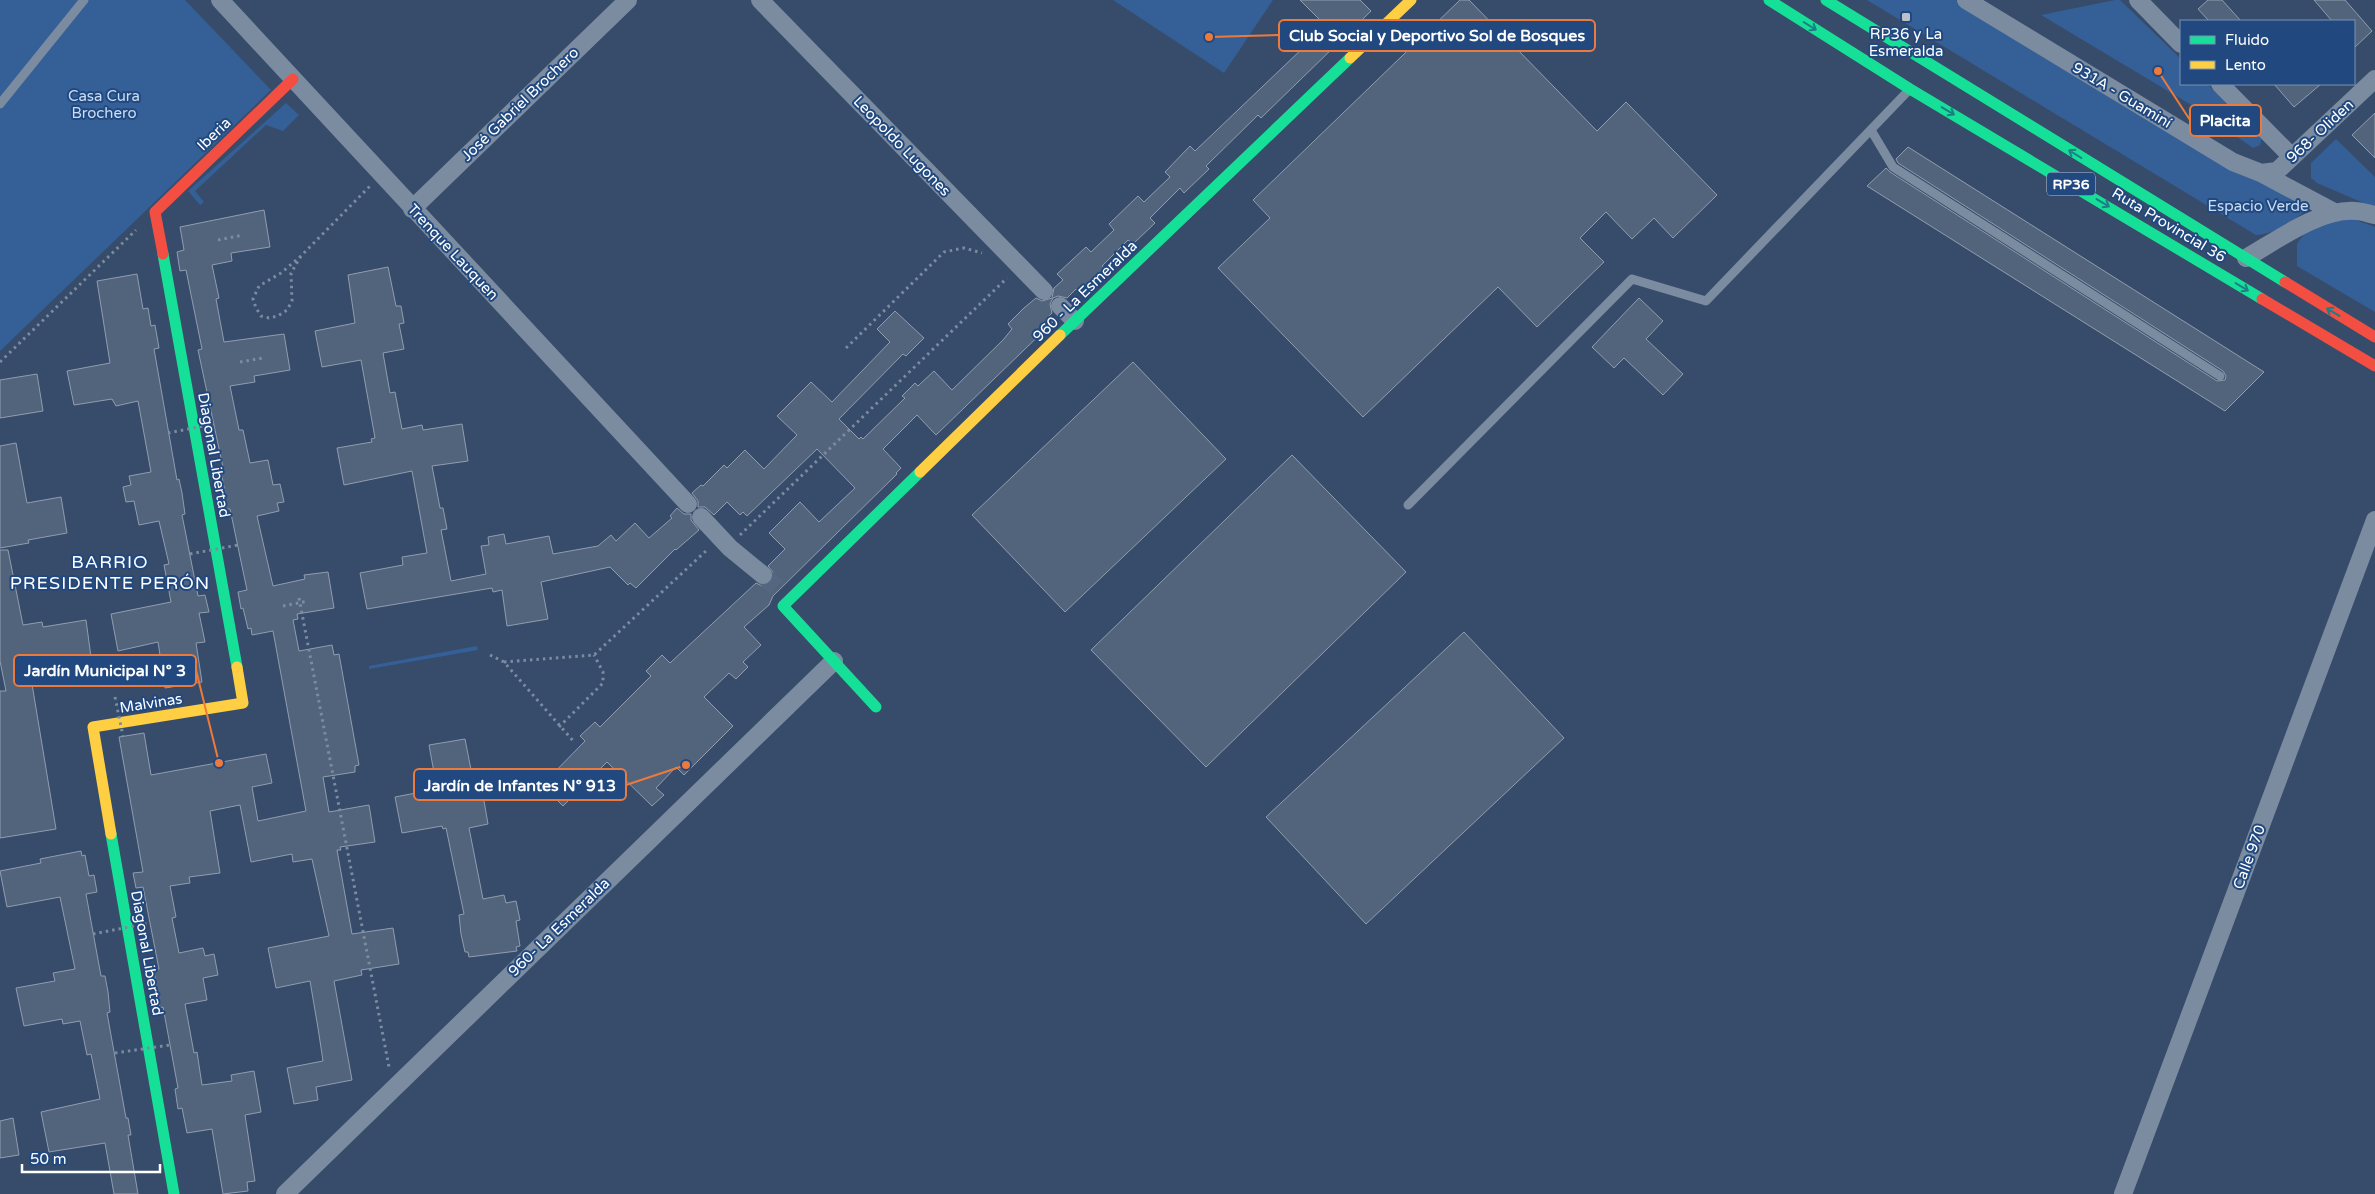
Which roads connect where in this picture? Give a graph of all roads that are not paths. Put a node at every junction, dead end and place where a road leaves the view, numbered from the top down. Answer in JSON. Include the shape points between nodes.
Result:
{"nodes":[{"id":1,"x":84,"y":0,"type":"edge"},
{"id":2,"x":220,"y":0,"type":"edge"},
{"id":3,"x":628,"y":0,"type":"edge"},
{"id":4,"x":760,"y":0,"type":"edge"},
{"id":5,"x":1411,"y":0,"type":"edge"},
{"id":6,"x":1768,"y":0,"type":"edge"},
{"id":7,"x":1827,"y":0,"type":"edge"},
{"id":8,"x":1966,"y":0,"type":"edge"},
{"id":9,"x":2138,"y":0,"type":"edge"},
{"id":10,"x":1864,"y":12,"type":"dead end"},
{"id":11,"x":2180,"y":43,"type":"edge"},
{"id":12,"x":1921,"y":46,"type":"dead end"},
{"id":13,"x":293,"y":79,"type":"junction"},
{"id":14,"x":2375,"y":79,"type":"edge"},
{"id":15,"x":1960,"y":83,"type":"junction"},
{"id":16,"x":2221,"y":85,"type":"edge"},
{"id":17,"x":1910,"y":89,"type":"junction"},
{"id":18,"x":0,"y":104,"type":"edge"},
{"id":19,"x":1871,"y":130,"type":"junction"},
{"id":20,"x":2292,"y":157,"type":"junction"},
{"id":21,"x":2261,"y":173,"type":"junction"},
{"id":22,"x":412,"y":209,"type":"junction"},
{"id":23,"x":155,"y":212,"type":"joint"},
{"id":24,"x":2334,"y":212,"type":"junction"},
{"id":25,"x":2375,"y":215,"type":"edge"},
{"id":26,"x":2246,"y":258,"type":"junction"},
{"id":27,"x":1044,"y":291,"type":"dead end"},
{"id":28,"x":1060,"y":306,"type":"dead end"},
{"id":29,"x":1075,"y":321,"type":"junction"},
{"id":30,"x":2375,"y":337,"type":"edge"},
{"id":31,"x":2375,"y":366,"type":"edge"},
{"id":32,"x":2220,"y":376,"type":"dead end"},
{"id":33,"x":688,"y":504,"type":"dead end"},
{"id":34,"x":1408,"y":506,"type":"dead end"},
{"id":35,"x":701,"y":517,"type":"dead end"},
{"id":36,"x":2375,"y":520,"type":"edge"},
{"id":37,"x":763,"y":575,"type":"tunnel mouth"},
{"id":38,"x":834,"y":661,"type":"junction"},
{"id":39,"x":243,"y":703,"type":"joint"},
{"id":40,"x":876,"y":707,"type":"dead end"},
{"id":41,"x":93,"y":727,"type":"joint"},
{"id":42,"x":177,"y":1190,"type":"edge"},
{"id":43,"x":285,"y":1194,"type":"edge"},
{"id":44,"x":2123,"y":1194,"type":"edge"}],
"edges":[{"from":1,"to":18,"type":"lane"},
{"from":2,"to":13,"type":"street","name":"Trenque Lauquen"},
{"from":3,"to":22,"type":"street","name":"José Gabriel Brochero"},
{"from":4,"to":27,"type":"street","name":"Leopoldo Lugones"},
{"from":5,"to":29,"type":"street","name":"960 - La Esmeralda"},
{"from":6,"to":17,"type":"street","name":"Ruta Provincial 36","number":"RP36","one_way":true},
{"from":7,"to":10,"type":"lane"},
{"from":7,"to":15,"type":"street","name":"Ruta Provincial 36","number":"RP36"},
{"from":8,"to":21,"type":"street","name":"931A - Guaminí","via":[[2233,162]]},
{"from":9,"to":11,"type":"street"},
{"from":12,"to":15,"type":"lane"},
{"from":13,"to":22,"type":"street","name":"Trenque Lauquen"},
{"from":13,"to":23,"type":"street","name":"Iberia"},
{"from":14,"to":20,"type":"street","name":"968- Oliden"},
{"from":26,"to":15,"type":"street","name":"Ruta Provincial 36","number":"RP36","one_way":true},
{"from":16,"to":20,"type":"street"},
{"from":17,"to":19,"type":"lane"},
{"from":17,"to":31,"type":"street","name":"Ruta Provincial 36","number":"RP36","one_way":true},
{"from":19,"to":32,"type":"lane","via":[[1893,167]]},
{"from":19,"to":34,"type":"lane","via":[[1706,301],[1632,279]]},
{"from":20,"to":21,"type":"street","name":"968- Oliden","via":[[2277,171]]},
{"from":21,"to":24,"type":"street","name":"931A - Guaminí"},
{"from":22,"to":33,"type":"street","name":"Trenque Lauquen"},
{"from":23,"to":39,"type":"street","name":"Diagonal Libertad"},
{"from":24,"to":25,"type":"street","via":[[2356,211]]},
{"from":24,"to":26,"type":"street"},
{"from":30,"to":26,"type":"street","name":"Ruta Provincial 36","number":"RP36","one_way":true},
{"from":28,"to":29,"type":"street"},
{"from":29,"to":38,"type":"street","name":"960 - La Esmeralda","via":[[783,599]]},
{"from":35,"to":37,"type":"street"},
{"from":36,"to":44,"type":"street","name":"Calle 970"},
{"from":38,"to":40,"type":"street"},
{"from":38,"to":43,"type":"street","name":"960- La Esmeralda"},
{"from":39,"to":41,"type":"street","name":"Malvinas"},
{"from":41,"to":42,"type":"street","name":"Diagonal Libertad"}]}
